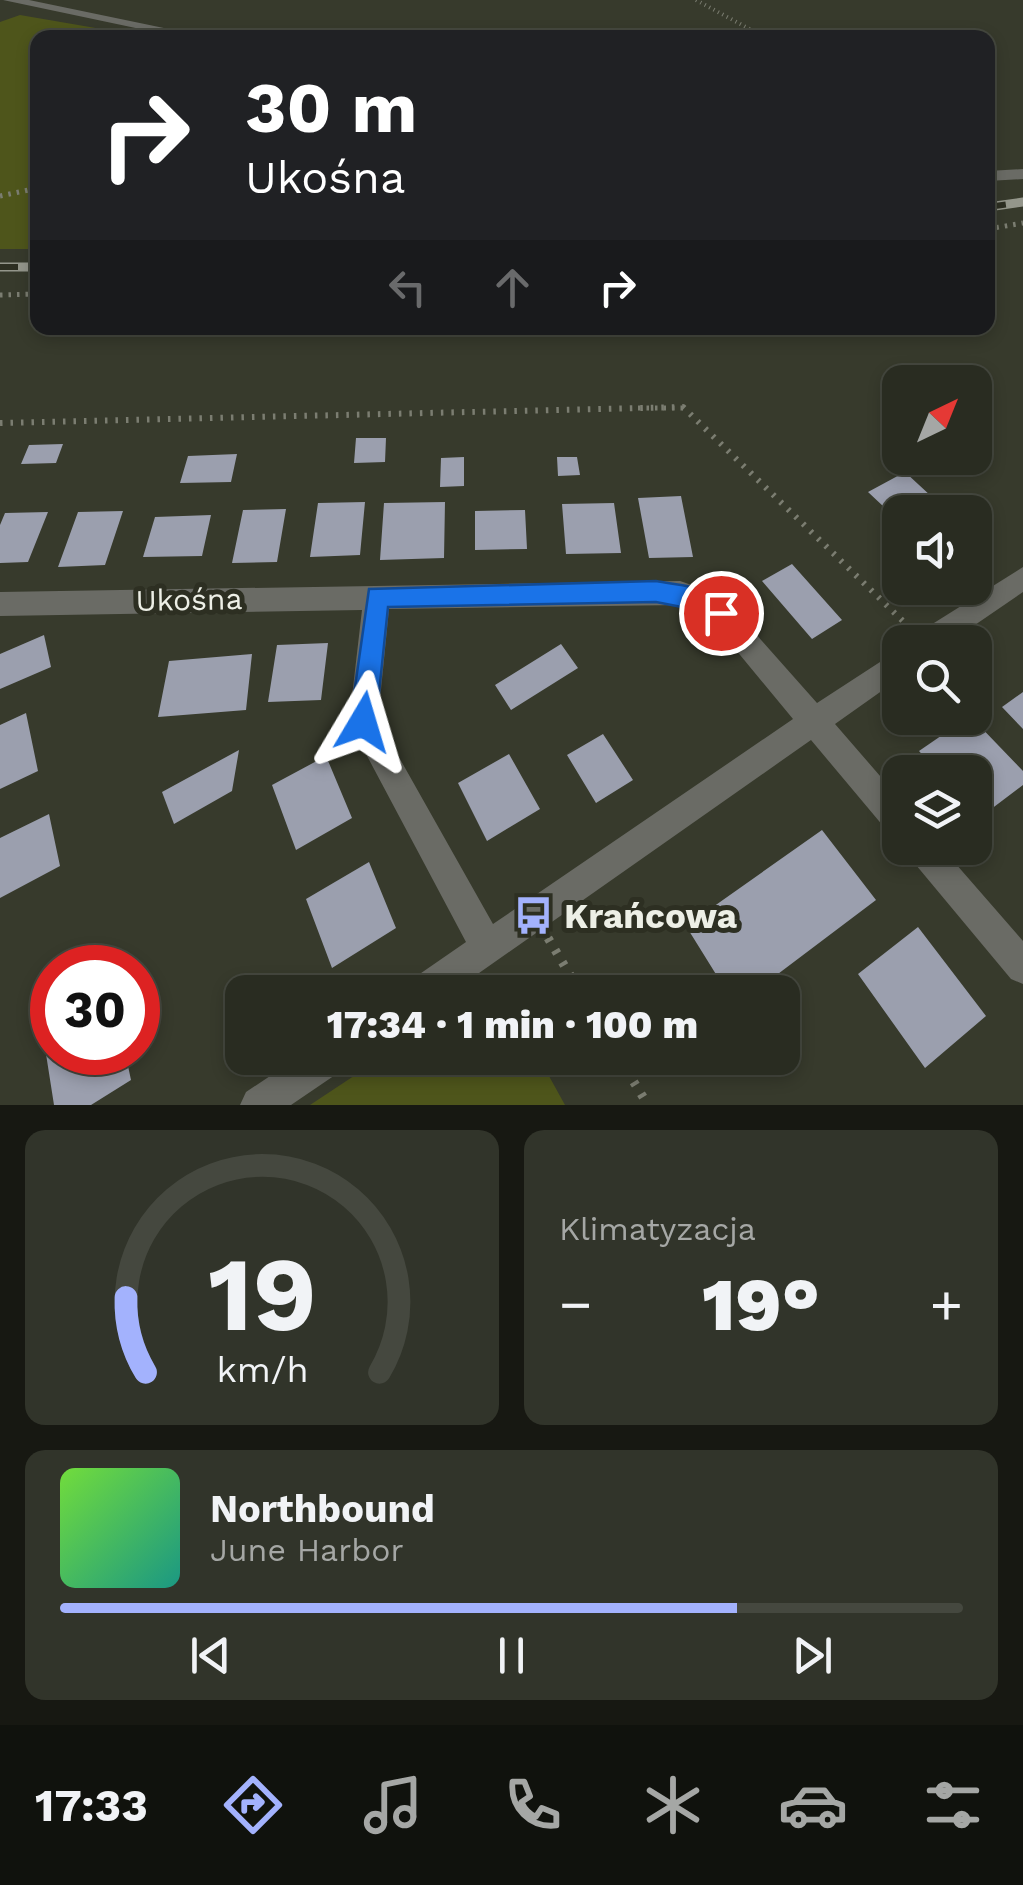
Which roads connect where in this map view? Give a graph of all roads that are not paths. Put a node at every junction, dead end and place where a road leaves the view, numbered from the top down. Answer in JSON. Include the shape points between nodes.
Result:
{"nodes":[{"id":1,"x":10,"y":0,"type":"edge"},
{"id":2,"x":163,"y":30,"type":"edge"},
{"id":3,"x":1023,"y":174,"type":"edge"},
{"id":4,"x":995,"y":176,"type":"edge"},
{"id":5,"x":1023,"y":578,"type":"edge"},
{"id":6,"x":378,"y":597,"type":"junction"},
{"id":7,"x":0,"y":604,"type":"edge"},
{"id":8,"x":939,"y":625,"type":"edge"},
{"id":9,"x":882,"y":675,"type":"edge"},
{"id":10,"x":816,"y":722,"type":"junction"},
{"id":11,"x":882,"y":801,"type":"edge"},
{"id":12,"x":937,"y":865,"type":"edge"},
{"id":13,"x":488,"y":948,"type":"junction"},
{"id":14,"x":1023,"y":966,"type":"edge"},
{"id":15,"x":448,"y":975,"type":"edge"},
{"id":16,"x":303,"y":1075,"type":"edge"},
{"id":17,"x":259,"y":1105,"type":"edge"}],
"edges":[{"from":1,"to":2,"type":"street"},
{"from":3,"to":4,"type":"street"},
{"from":5,"to":8,"type":"street"},
{"from":6,"to":7,"type":"street","name":"Ukośna"},
{"from":6,"to":10,"type":"street","name":"Ukośna","via":[[680,593],[721,613]]},
{"from":6,"to":13,"type":"street","via":[[363,722]]},
{"from":9,"to":10,"type":"street"},
{"from":10,"to":11,"type":"street","name":"Ukośna"},
{"from":10,"to":13,"type":"street"},
{"from":12,"to":14,"type":"street"},
{"from":13,"to":15,"type":"street"},
{"from":16,"to":17,"type":"street"}]}
